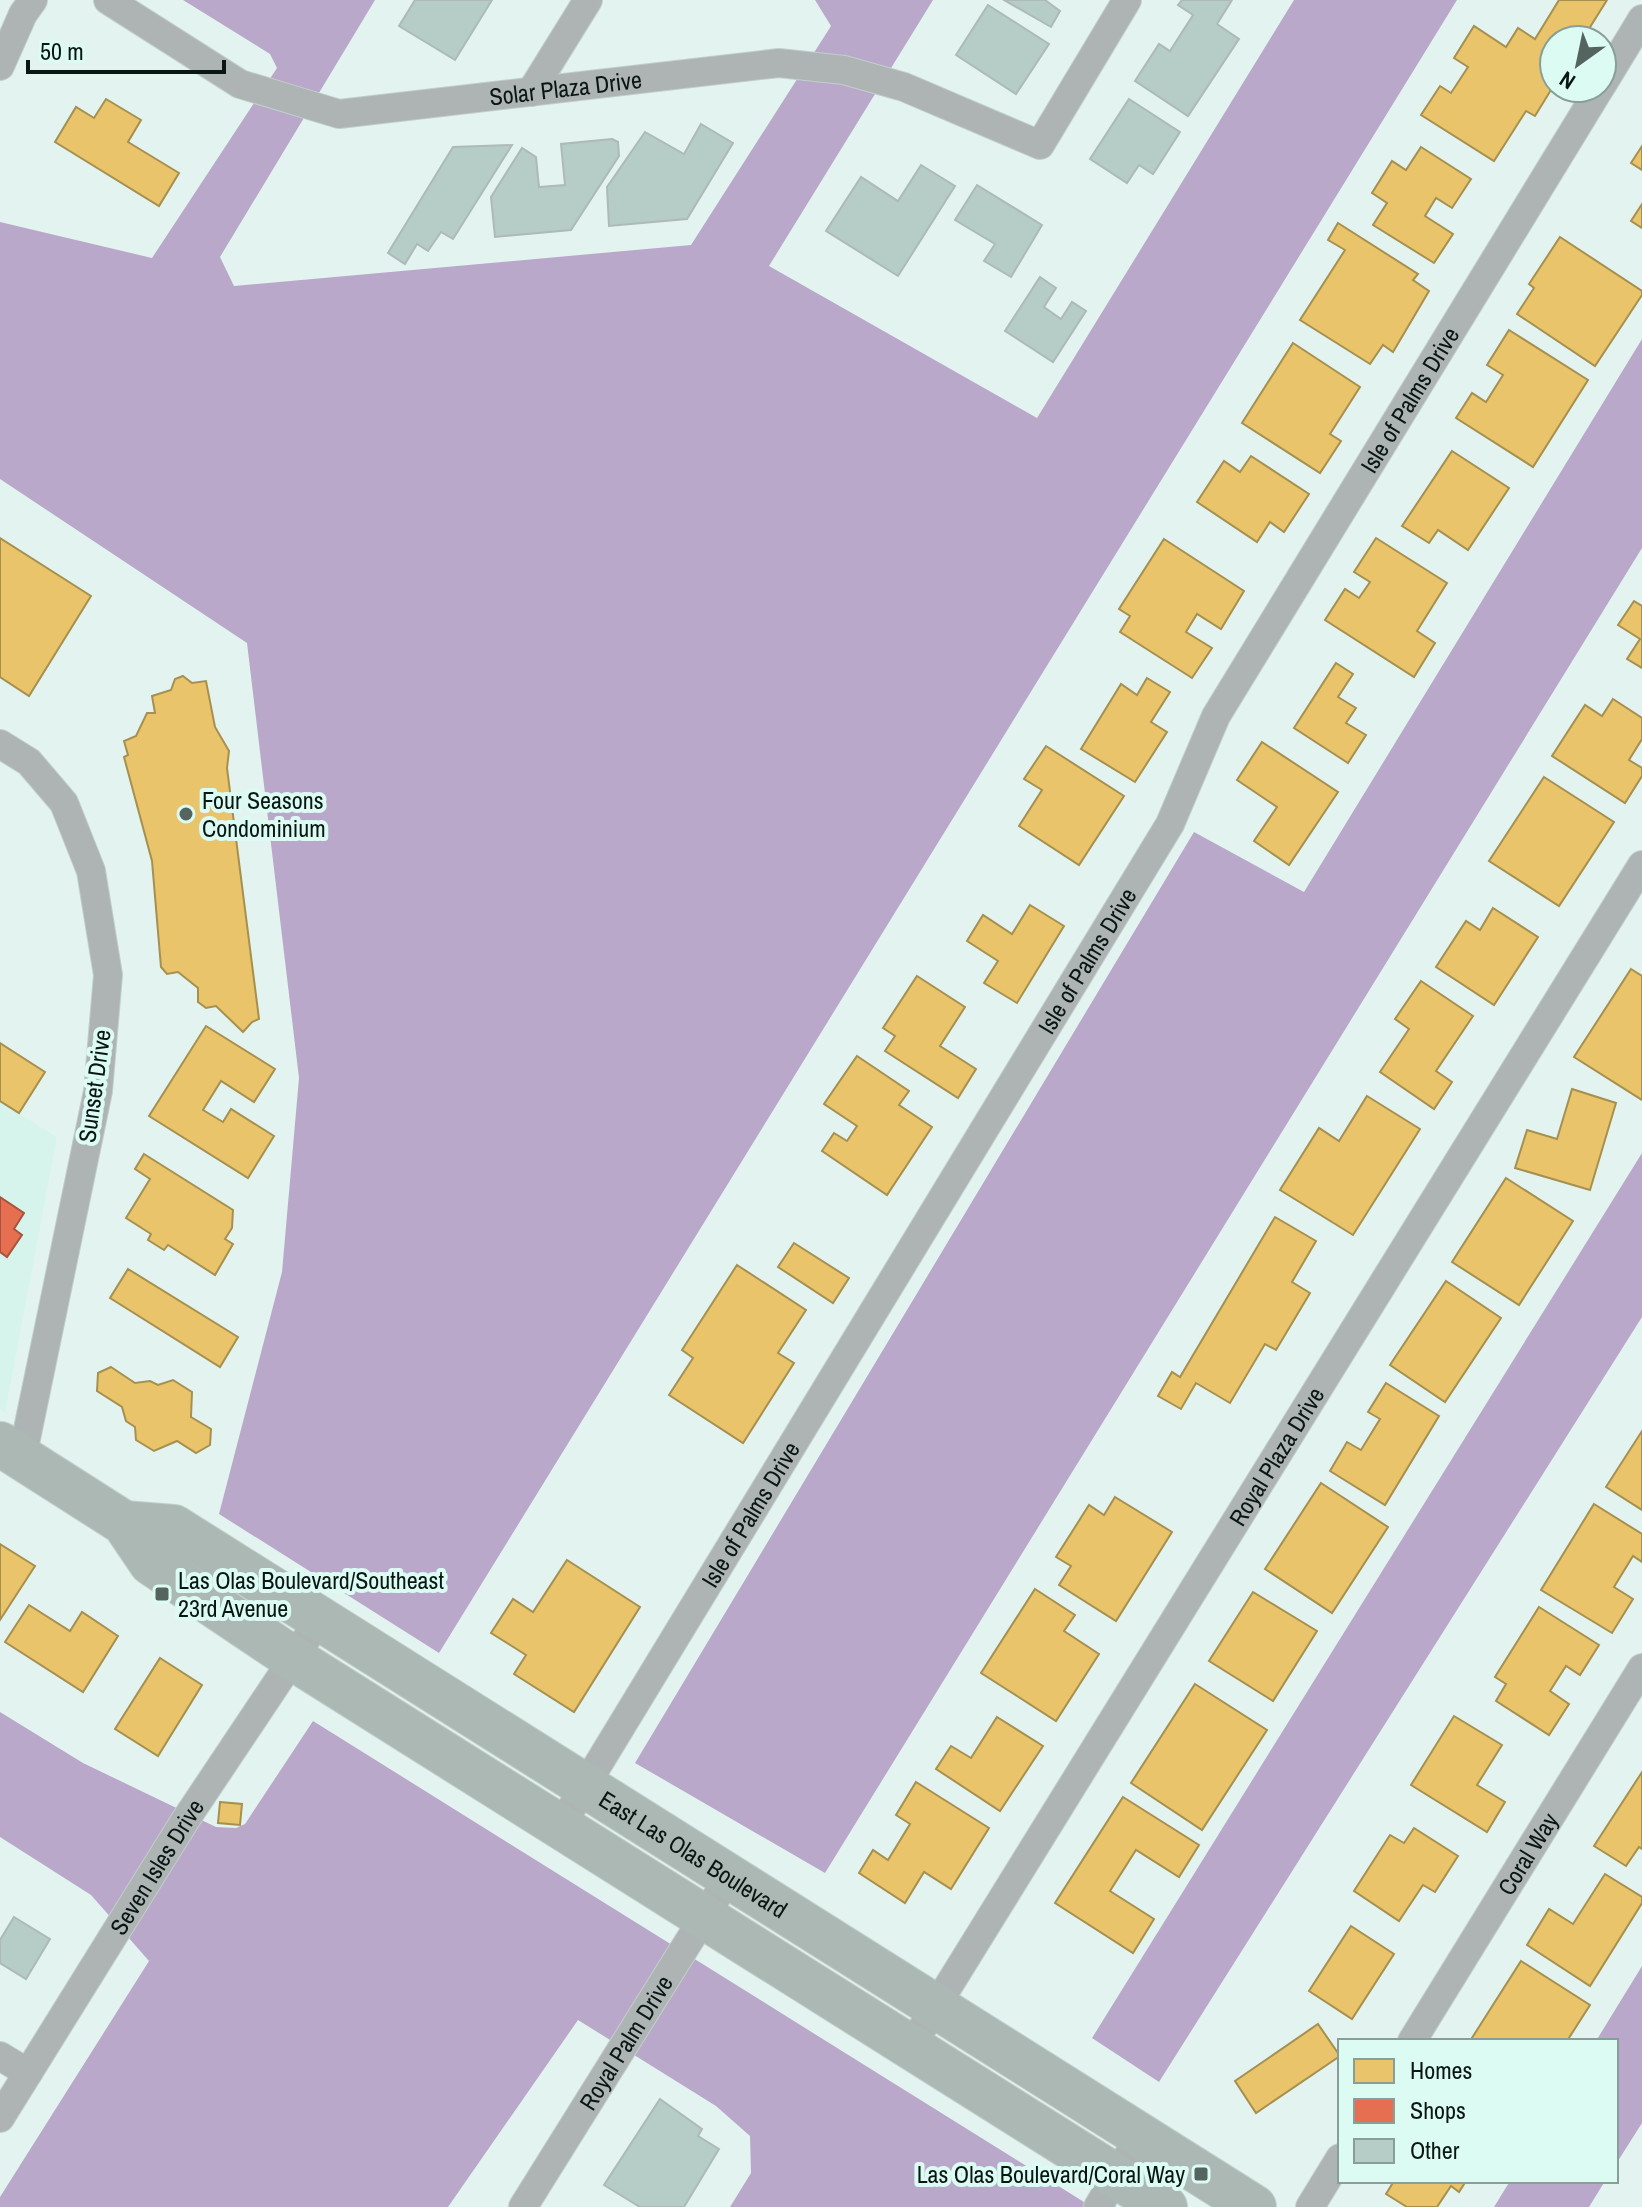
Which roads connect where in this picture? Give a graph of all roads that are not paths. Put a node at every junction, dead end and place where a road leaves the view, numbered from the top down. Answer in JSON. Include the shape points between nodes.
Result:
{"nodes":[{"id":1,"x":108,"y":0,"type":"edge"},
{"id":2,"x":588,"y":0,"type":"edge"},
{"id":3,"x":1127,"y":0,"type":"edge"},
{"id":4,"x":28,"y":7,"type":"edge"},
{"id":5,"x":1642,"y":19,"type":"edge"},
{"id":6,"x":0,"y":31,"type":"edge"},
{"id":7,"x":1618,"y":58,"type":"edge"},
{"id":8,"x":0,"y":66,"type":"edge"},
{"id":9,"x":531,"y":92,"type":"junction"},
{"id":10,"x":1590,"y":104,"type":"edge"},
{"id":11,"x":0,"y":744,"type":"edge"},
{"id":12,"x":1642,"y":865,"type":"edge"},
{"id":13,"x":11,"y":1451,"type":"edge"},
{"id":14,"x":124,"y":1523,"type":"junction"},
{"id":15,"x":319,"y":1620,"type":"junction"},
{"id":16,"x":294,"y":1659,"type":"junction"},
{"id":17,"x":1642,"y":1668,"type":"edge"},
{"id":18,"x":585,"y":1786,"type":"junction"},
{"id":19,"x":560,"y":1827,"type":"junction"},
{"id":20,"x":729,"y":1877,"type":"junction"},
{"id":21,"x":696,"y":1930,"type":"junction"},
{"id":22,"x":937,"y":2008,"type":"junction"},
{"id":23,"x":1413,"y":2039,"type":"edge"},
{"id":24,"x":910,"y":2048,"type":"junction"},
{"id":25,"x":0,"y":2056,"type":"edge"},
{"id":26,"x":28,"y":2073,"type":"junction"},
{"id":27,"x":0,"y":2118,"type":"edge"},
{"id":28,"x":1140,"y":2136,"type":"junction"},
{"id":29,"x":1338,"y":2161,"type":"edge"},
{"id":30,"x":1105,"y":2195,"type":"edge"},
{"id":31,"x":523,"y":2207,"type":"edge"},
{"id":32,"x":1165,"y":2207,"type":"edge"},
{"id":33,"x":1254,"y":2207,"type":"edge"},
{"id":34,"x":1310,"y":2207,"type":"edge"}],
"edges":[{"from":1,"to":9,"type":"street","name":"Solar Plaza Drive","via":[[240,84],[339,114]]},
{"from":2,"to":9,"type":"street"},
{"from":3,"to":9,"type":"street","name":"Solar Plaza Drive","via":[[1040,145],[904,87],[844,70],[779,63]]},
{"from":4,"to":6,"type":"street"},
{"from":4,"to":8,"type":"street"},
{"from":5,"to":7,"type":"street","name":"Isle of Palms Drive"},
{"from":10,"to":18,"type":"street","name":"Isle of Palms Drive","via":[[1216,716],[1170,824]]},
{"from":11,"to":13,"type":"street","name":"Sunset Drive","via":[[29,762],[64,803],[91,871],[108,975],[98,1091]]},
{"from":12,"to":22,"type":"street","name":"Royal Plaza Drive"},
{"from":13,"to":14,"type":"main road","name":"East Las Olas Boulevard"},
{"from":14,"to":15,"type":"main road","name":"East Las Olas Boulevard","via":[[174,1527]]},
{"from":14,"to":16,"type":"main road","name":"East Las Olas Boulevard","via":[[151,1563]]},
{"from":15,"to":16,"type":"street","name":"Seven Isles Drive"},
{"from":15,"to":18,"type":"main road","name":"East Las Olas Boulevard"},
{"from":16,"to":19,"type":"main road","name":"East Las Olas Boulevard"},
{"from":16,"to":26,"type":"street","name":"Seven Isles Drive","via":[[186,1819]]},
{"from":17,"to":23,"type":"street","name":"Coral Way"},
{"from":18,"to":19,"type":"street","name":"Isle of Palms Drive"},
{"from":18,"to":20,"type":"main road","name":"East Las Olas Boulevard"},
{"from":19,"to":21,"type":"main road","name":"East Las Olas Boulevard"},
{"from":20,"to":21,"type":"street","name":"Royal Palm Drive"},
{"from":20,"to":22,"type":"main road","name":"East Las Olas Boulevard"},
{"from":21,"to":24,"type":"main road","name":"East Las Olas Boulevard"},
{"from":21,"to":31,"type":"street","name":"Royal Palm Drive"},
{"from":22,"to":24,"type":"street","name":"Royal Plaza Drive"},
{"from":22,"to":28,"type":"main road","name":"East Las Olas Boulevard"},
{"from":24,"to":30,"type":"main road","name":"East Las Olas Boulevard"},
{"from":25,"to":26,"type":"street"},
{"from":26,"to":27,"type":"street","name":"Seven Isles Drive"},
{"from":28,"to":30,"type":"street"},
{"from":28,"to":33,"type":"main road","name":"East Las Olas Boulevard"},
{"from":29,"to":34,"type":"street"},
{"from":30,"to":32,"type":"main road","name":"East Las Olas Boulevard"}]}
